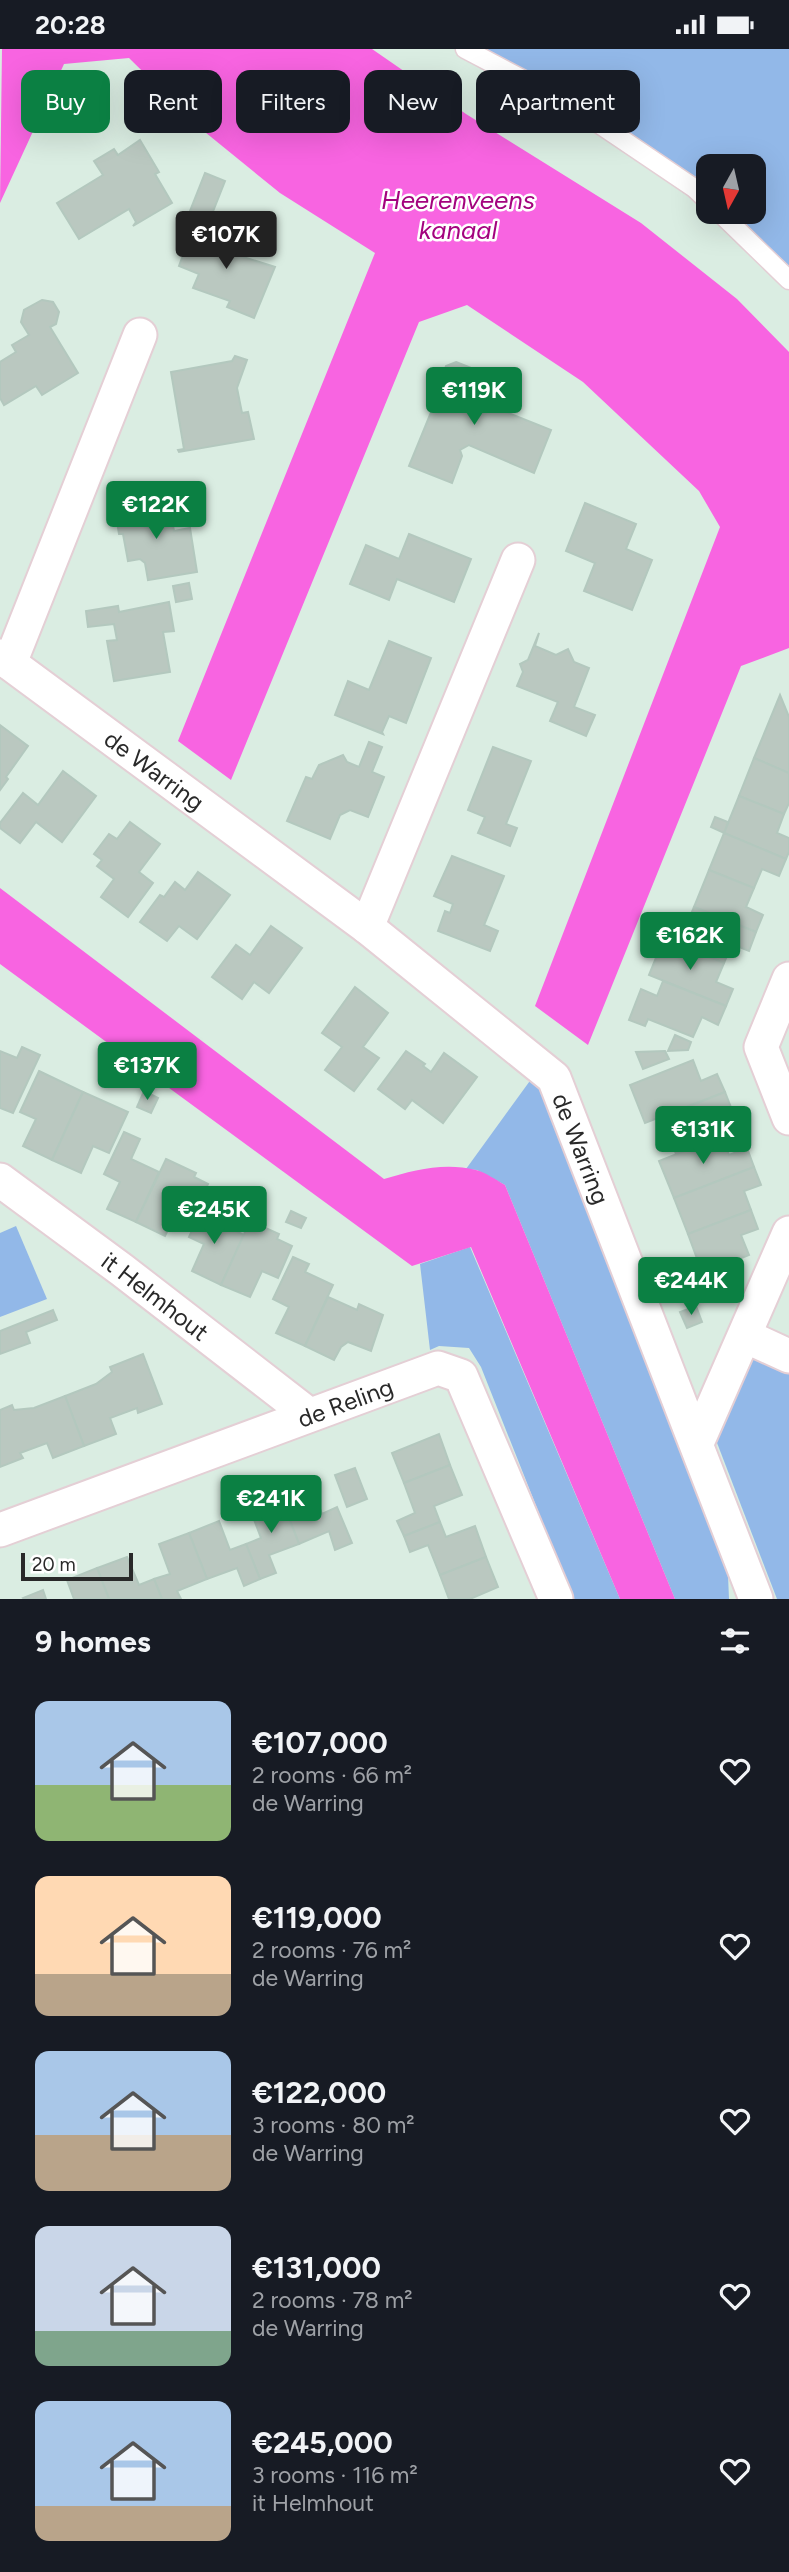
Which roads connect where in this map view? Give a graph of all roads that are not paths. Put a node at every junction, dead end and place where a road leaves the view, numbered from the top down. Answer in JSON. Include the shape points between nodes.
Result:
{"nodes":[{"id":1,"x":466,"y":49,"type":"edge"},
{"id":2,"x":696,"y":190,"type":"edge"},
{"id":3,"x":731,"y":224,"type":"edge"},
{"id":4,"x":789,"y":280,"type":"edge"},
{"id":5,"x":140,"y":335,"type":"dead end"},
{"id":6,"x":518,"y":560,"type":"dead end"},
{"id":7,"x":5,"y":660,"type":"edge"},
{"id":8,"x":367,"y":927,"type":"junction"},
{"id":9,"x":789,"y":979,"type":"edge"},
{"id":10,"x":789,"y":1118,"type":"edge"},
{"id":11,"x":0,"y":1180,"type":"edge"},
{"id":12,"x":789,"y":1233,"type":"edge"},
{"id":13,"x":745,"y":1336,"type":"junction"},
{"id":14,"x":789,"y":1356,"type":"edge"},
{"id":15,"x":308,"y":1414,"type":"junction"},
{"id":16,"x":697,"y":1443,"type":"junction"},
{"id":17,"x":0,"y":1530,"type":"edge"},
{"id":18,"x":556,"y":1599,"type":"edge"},
{"id":19,"x":756,"y":1599,"type":"edge"}],
"edges":[{"from":1,"to":2,"type":"lane","via":[[568,103]]},
{"from":3,"to":4,"type":"lane"},
{"from":5,"to":7,"type":"street","name":"de Warring"},
{"from":6,"to":8,"type":"street"},
{"from":7,"to":8,"type":"street","name":"de Warring"},
{"from":8,"to":16,"type":"street","name":"de Warring","via":[[554,1078]]},
{"from":9,"to":10,"type":"street","via":[[761,1047]]},
{"from":11,"to":15,"type":"street","name":"it Helmhout"},
{"from":12,"to":13,"type":"street"},
{"from":13,"to":14,"type":"street"},
{"from":13,"to":16,"type":"street"},
{"from":15,"to":17,"type":"street","name":"de Reling"},
{"from":15,"to":18,"type":"street","name":"de Reling","via":[[438,1368],[461,1376]]},
{"from":16,"to":19,"type":"street","name":"de Warring"}]}
